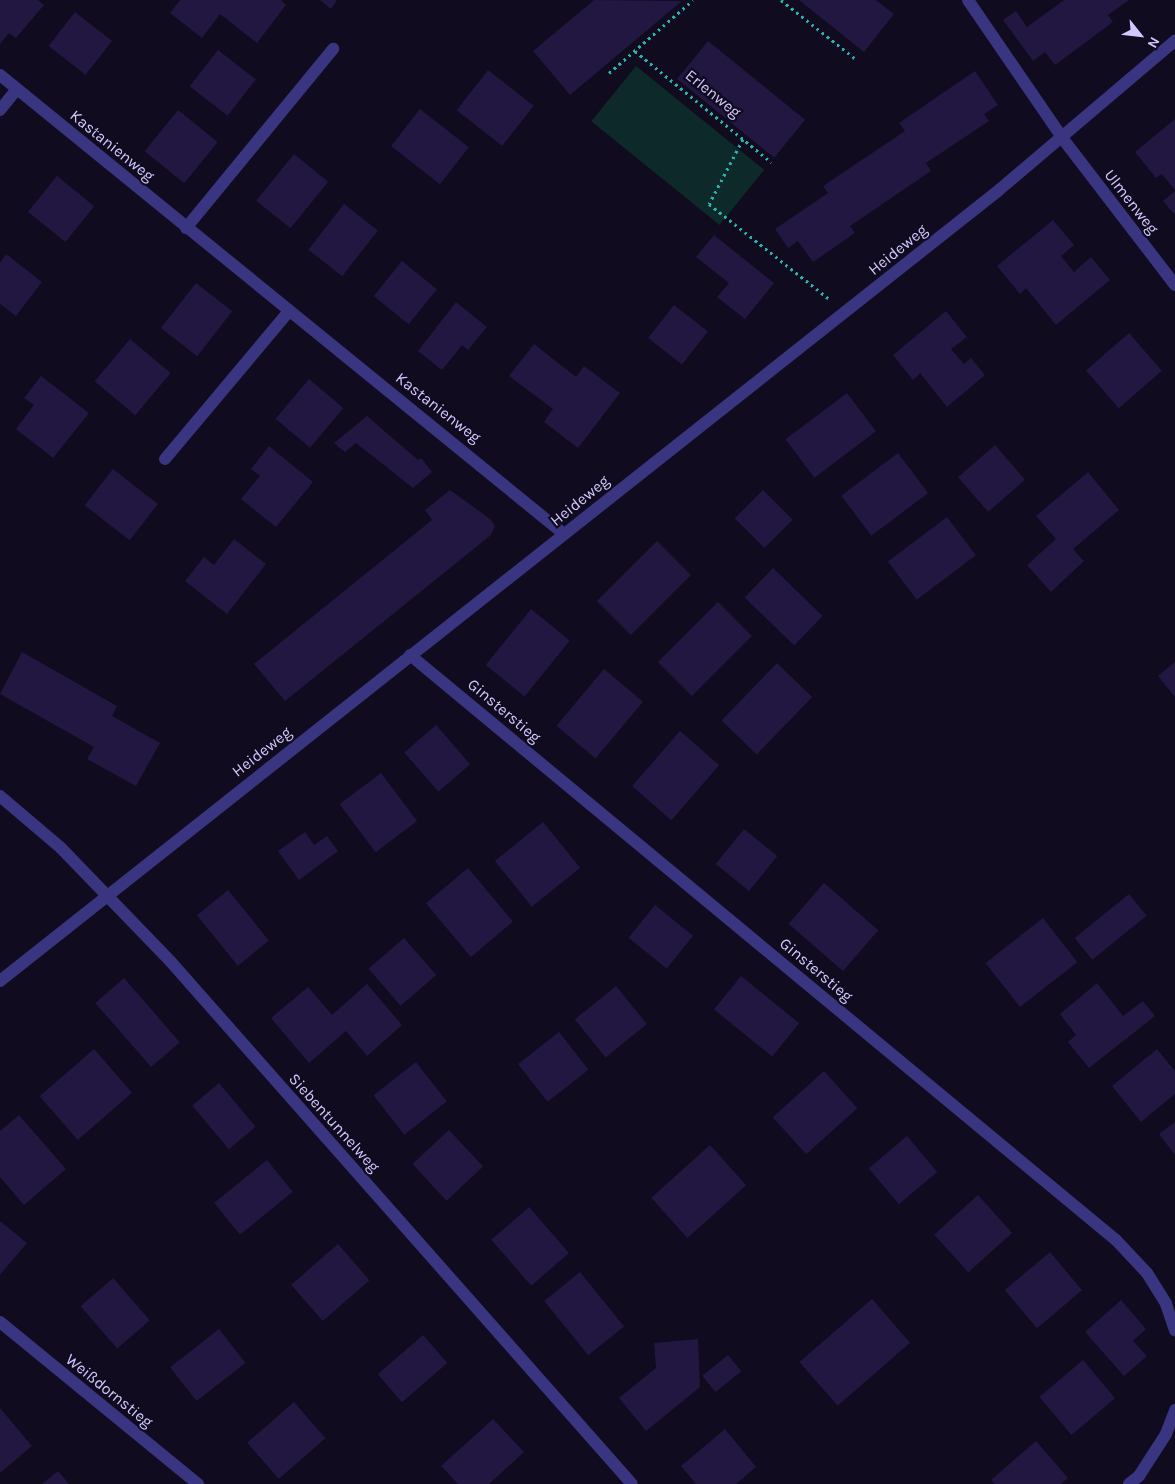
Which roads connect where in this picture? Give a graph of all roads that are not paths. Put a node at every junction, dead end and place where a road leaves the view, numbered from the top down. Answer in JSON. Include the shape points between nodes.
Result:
{"nodes":[{"id":1,"x":968,"y":0,"type":"edge"},
{"id":2,"x":1175,"y":41,"type":"edge"},
{"id":3,"x":333,"y":49,"type":"dead end"},
{"id":4,"x":0,"y":75,"type":"edge"},
{"id":5,"x":17,"y":89,"type":"junction"},
{"id":6,"x":0,"y":110,"type":"edge"},
{"id":7,"x":1063,"y":138,"type":"junction"},
{"id":8,"x":186,"y":228,"type":"junction"},
{"id":9,"x":1175,"y":285,"type":"edge"},
{"id":10,"x":289,"y":311,"type":"junction"},
{"id":11,"x":165,"y":459,"type":"dead end"},
{"id":12,"x":564,"y":534,"type":"junction"},
{"id":13,"x":410,"y":655,"type":"junction"},
{"id":14,"x":0,"y":796,"type":"edge"},
{"id":15,"x":108,"y":894,"type":"junction"},
{"id":16,"x":0,"y":981,"type":"edge"},
{"id":17,"x":0,"y":1322,"type":"edge"},
{"id":18,"x":1175,"y":1330,"type":"edge"},
{"id":19,"x":1175,"y":1410,"type":"edge"},
{"id":20,"x":1138,"y":1481,"type":"edge"},
{"id":21,"x":198,"y":1484,"type":"edge"},
{"id":22,"x":632,"y":1484,"type":"edge"}],
"edges":[{"from":1,"to":7,"type":"street"},
{"from":2,"to":7,"type":"street","name":"Heideweg"},
{"from":3,"to":8,"type":"street"},
{"from":4,"to":5,"type":"street","name":"Kastanienweg"},
{"from":5,"to":6,"type":"street"},
{"from":5,"to":8,"type":"street","name":"Kastanienweg"},
{"from":7,"to":9,"type":"street","name":"Ulmenweg"},
{"from":7,"to":12,"type":"street","name":"Heideweg"},
{"from":8,"to":10,"type":"street","name":"Kastanienweg"},
{"from":10,"to":11,"type":"street"},
{"from":10,"to":12,"type":"street","name":"Kastanienweg"},
{"from":12,"to":13,"type":"street","name":"Heideweg"},
{"from":13,"to":15,"type":"street","name":"Heideweg"},
{"from":13,"to":18,"type":"street","name":"Ginsterstieg","via":[[1116,1240],[1147,1273],[1166,1304]]},
{"from":14,"to":15,"type":"street","name":"Siebentunnelweg"},
{"from":15,"to":16,"type":"street","name":"Heideweg"},
{"from":15,"to":22,"type":"street","name":"Siebentunnelweg"},
{"from":17,"to":21,"type":"street","name":"Weißdornstieg"},
{"from":19,"to":20,"type":"street","via":[[1166,1434]]}]}
